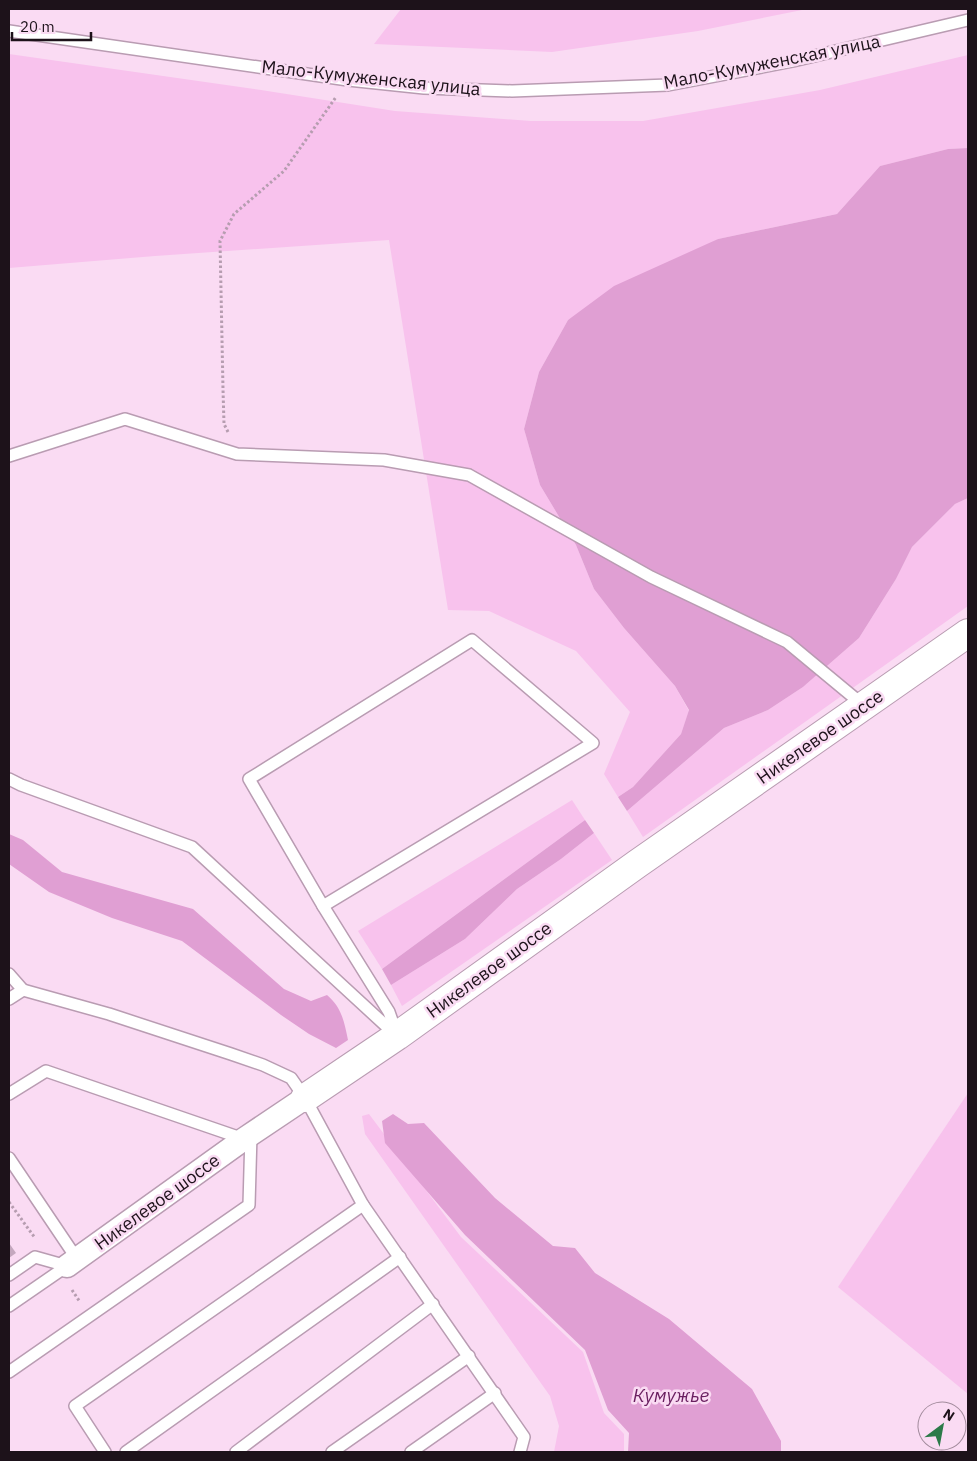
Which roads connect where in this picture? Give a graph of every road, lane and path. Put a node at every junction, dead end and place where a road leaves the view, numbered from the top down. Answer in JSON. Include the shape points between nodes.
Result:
{"nodes":[{"id":1,"x":968,"y":20,"type":"edge"},
{"id":2,"x":9,"y":31,"type":"edge"},
{"id":3,"x":348,"y":80,"type":"junction"},
{"id":4,"x":237,"y":454,"type":"junction"},
{"id":5,"x":9,"y":456,"type":"edge"},
{"id":6,"x":968,"y":633,"type":"edge"},
{"id":7,"x":864,"y":706,"type":"junction"},
{"id":8,"x":9,"y":779,"type":"edge"},
{"id":9,"x":324,"y":906,"type":"junction"},
{"id":10,"x":9,"y":974,"type":"edge"},
{"id":11,"x":23,"y":990,"type":"junction"},
{"id":12,"x":9,"y":999,"type":"edge"},
{"id":13,"x":398,"y":1036,"type":"junction"},
{"id":14,"x":9,"y":1094,"type":"edge"},
{"id":15,"x":305,"y":1098,"type":"junction"},
{"id":16,"x":248,"y":1136,"type":"junction"},
{"id":17,"x":9,"y":1158,"type":"edge"},
{"id":18,"x":364,"y":1205,"type":"junction"},
{"id":19,"x":400,"y":1257,"type":"junction"},
{"id":20,"x":72,"y":1263,"type":"junction"},
{"id":21,"x":9,"y":1275,"type":"edge"},
{"id":22,"x":433,"y":1304,"type":"junction"},
{"id":23,"x":9,"y":1306,"type":"edge"},
{"id":24,"x":470,"y":1356,"type":"junction"},
{"id":25,"x":9,"y":1372,"type":"edge"},
{"id":26,"x":495,"y":1394,"type":"junction"},
{"id":27,"x":104,"y":1452,"type":"edge"},
{"id":28,"x":126,"y":1452,"type":"edge"},
{"id":29,"x":236,"y":1452,"type":"edge"},
{"id":30,"x":332,"y":1452,"type":"edge"},
{"id":31,"x":411,"y":1452,"type":"edge"},
{"id":32,"x":520,"y":1452,"type":"edge"}],
"edges":[{"from":1,"to":3,"type":"lane","name":"Мало-Кумуженская улица","via":[[793,61],[668,85],[512,91],[424,88]]},
{"from":2,"to":3,"type":"lane","name":"Мало-Кумуженская улица"},
{"from":3,"to":4,"type":"path","via":[[284,171],[234,214],[220,240],[224,424]]},
{"from":4,"to":5,"type":"lane","via":[[125,419]]},
{"from":4,"to":7,"type":"lane","via":[[384,460],[469,475],[651,577],[787,642]]},
{"from":6,"to":7,"type":"street","name":"Никелевое шоссе"},
{"from":7,"to":13,"type":"street","name":"Никелевое шоссе"},
{"from":8,"to":13,"type":"lane","via":[[192,847]]},
{"from":9,"to":9,"type":"lane","via":[[249,779],[472,640],[594,743]]},
{"from":9,"to":13,"type":"lane","via":[[389,1012]]},
{"from":10,"to":11,"type":"lane"},
{"from":11,"to":12,"type":"lane"},
{"from":11,"to":15,"type":"lane","via":[[109,1014],[263,1065],[291,1078]]},
{"from":13,"to":15,"type":"street","name":"Никелевое шоссе"},
{"from":14,"to":16,"type":"lane","via":[[46,1070]]},
{"from":15,"to":16,"type":"street","name":"Никелевое шоссе"},
{"from":15,"to":18,"type":"lane"},
{"from":16,"to":20,"type":"street","name":"Никелевое шоссе"},
{"from":16,"to":25,"type":"lane","via":[[249,1206]]},
{"from":17,"to":20,"type":"lane"},
{"from":18,"to":19,"type":"lane"},
{"from":18,"to":27,"type":"lane","via":[[75,1406]]},
{"from":19,"to":22,"type":"lane"},
{"from":19,"to":28,"type":"lane"},
{"from":20,"to":21,"type":"lane","via":[[35,1257]]},
{"from":20,"to":23,"type":"lane","name":"Никелевое шоссе"},
{"from":22,"to":24,"type":"lane"},
{"from":22,"to":29,"type":"lane"},
{"from":24,"to":26,"type":"lane"},
{"from":24,"to":30,"type":"lane"},
{"from":26,"to":31,"type":"lane"},
{"from":26,"to":32,"type":"lane","via":[[524,1437]]}]}
